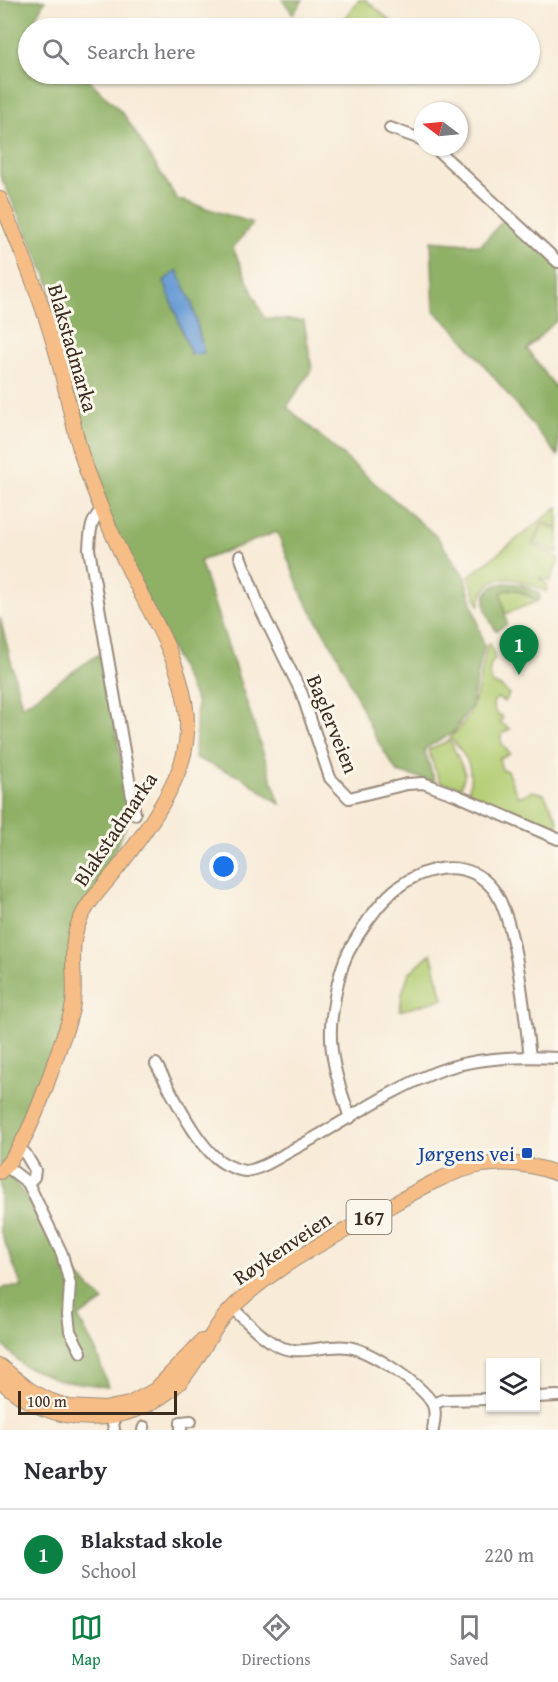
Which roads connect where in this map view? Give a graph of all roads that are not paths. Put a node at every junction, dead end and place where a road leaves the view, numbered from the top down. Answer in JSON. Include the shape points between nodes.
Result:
{"nodes":[{"id":1,"x":390,"y":128,"type":"dead end"},
{"id":2,"x":414,"y":137,"type":"edge"},
{"id":3,"x":444,"y":156,"type":"edge"},
{"id":4,"x":0,"y":199,"type":"edge"},
{"id":5,"x":558,"y":262,"type":"edge"},
{"id":6,"x":102,"y":509,"type":"junction"},
{"id":7,"x":240,"y":556,"type":"dead end"},
{"id":8,"x":135,"y":814,"type":"dead end"},
{"id":9,"x":558,"y":839,"type":"edge"},
{"id":10,"x":530,"y":1057,"type":"junction"},
{"id":11,"x":558,"y":1058,"type":"edge"},
{"id":12,"x":156,"y":1064,"type":"dead end"},
{"id":13,"x":350,"y":1119,"type":"junction"},
{"id":14,"x":25,"y":1153,"type":"dead end"},
{"id":15,"x":3,"y":1169,"type":"edge"},
{"id":16,"x":558,"y":1174,"type":"edge"},
{"id":17,"x":28,"y":1183,"type":"junction"},
{"id":18,"x":232,"y":1308,"type":"junction"},
{"id":19,"x":81,"y":1352,"type":"dead end"},
{"id":20,"x":0,"y":1366,"type":"edge"},
{"id":21,"x":0,"y":1380,"type":"edge"},
{"id":22,"x":558,"y":1396,"type":"edge"},
{"id":23,"x":540,"y":1397,"type":"edge"},
{"id":24,"x":486,"y":1399,"type":"edge"},
{"id":25,"x":433,"y":1404,"type":"junction"},
{"id":26,"x":113,"y":1420,"type":"edge"},
{"id":27,"x":191,"y":1421,"type":"dead end"},
{"id":28,"x":181,"y":1430,"type":"edge"},
{"id":29,"x":433,"y":1430,"type":"edge"}],
"edges":[{"from":1,"to":2,"type":"street"},
{"from":3,"to":5,"type":"street"},
{"from":4,"to":6,"type":"main road","name":"Blakstadmarka","via":[[48,322],[79,448]]},
{"from":6,"to":8,"type":"street","name":"Blakstadmarka","via":[[90,528],[89,549]]},
{"from":6,"to":15,"type":"main road","name":"Blakstadmarka","via":[[176,667],[186,704],[187,738],[174,781],[156,812],[82,916],[73,946],[70,1019],[41,1098],[16,1153]]},
{"from":7,"to":9,"type":"street","name":"Baglerveien","via":[[259,606],[302,694],[330,778],[349,798],[423,783]]},
{"from":10,"to":11,"type":"street"},
{"from":10,"to":13,"type":"street","via":[[466,1063],[437,1071]]},
{"from":10,"to":13,"type":"street","via":[[505,910],[494,889],[476,874],[456,867],[428,871],[391,894],[369,918],[348,952],[335,994],[331,1050]]},
{"from":12,"to":13,"type":"street","via":[[206,1149],[235,1169],[247,1171],[270,1162]]},
{"from":14,"to":17,"type":"street","via":[[35,1170]]},
{"from":15,"to":17,"type":"street"},
{"from":16,"to":18,"type":"main road","name":"Røykenveien","number":"167","via":[[509,1163],[452,1173],[305,1253]]},
{"from":17,"to":19,"type":"street","via":[[62,1254],[70,1284],[70,1331]]},
{"from":18,"to":25,"type":"street","via":[[285,1349],[327,1346],[366,1352],[409,1381]]},
{"from":18,"to":26,"type":"main road","name":"Røykenveien","number":"167","via":[[169,1395],[142,1413]]},
{"from":20,"to":26,"type":"main road","name":"Røykenveien","number":"167","via":[[33,1392]]},
{"from":21,"to":26,"type":"main road","name":"Røykenveien","number":"167","via":[[22,1400],[45,1413],[82,1422]]},
{"from":22,"to":23,"type":"street"},
{"from":24,"to":25,"type":"street","via":[[443,1400]]},
{"from":25,"to":29,"type":"street"},
{"from":27,"to":28,"type":"street","via":[[180,1422]]}]}
